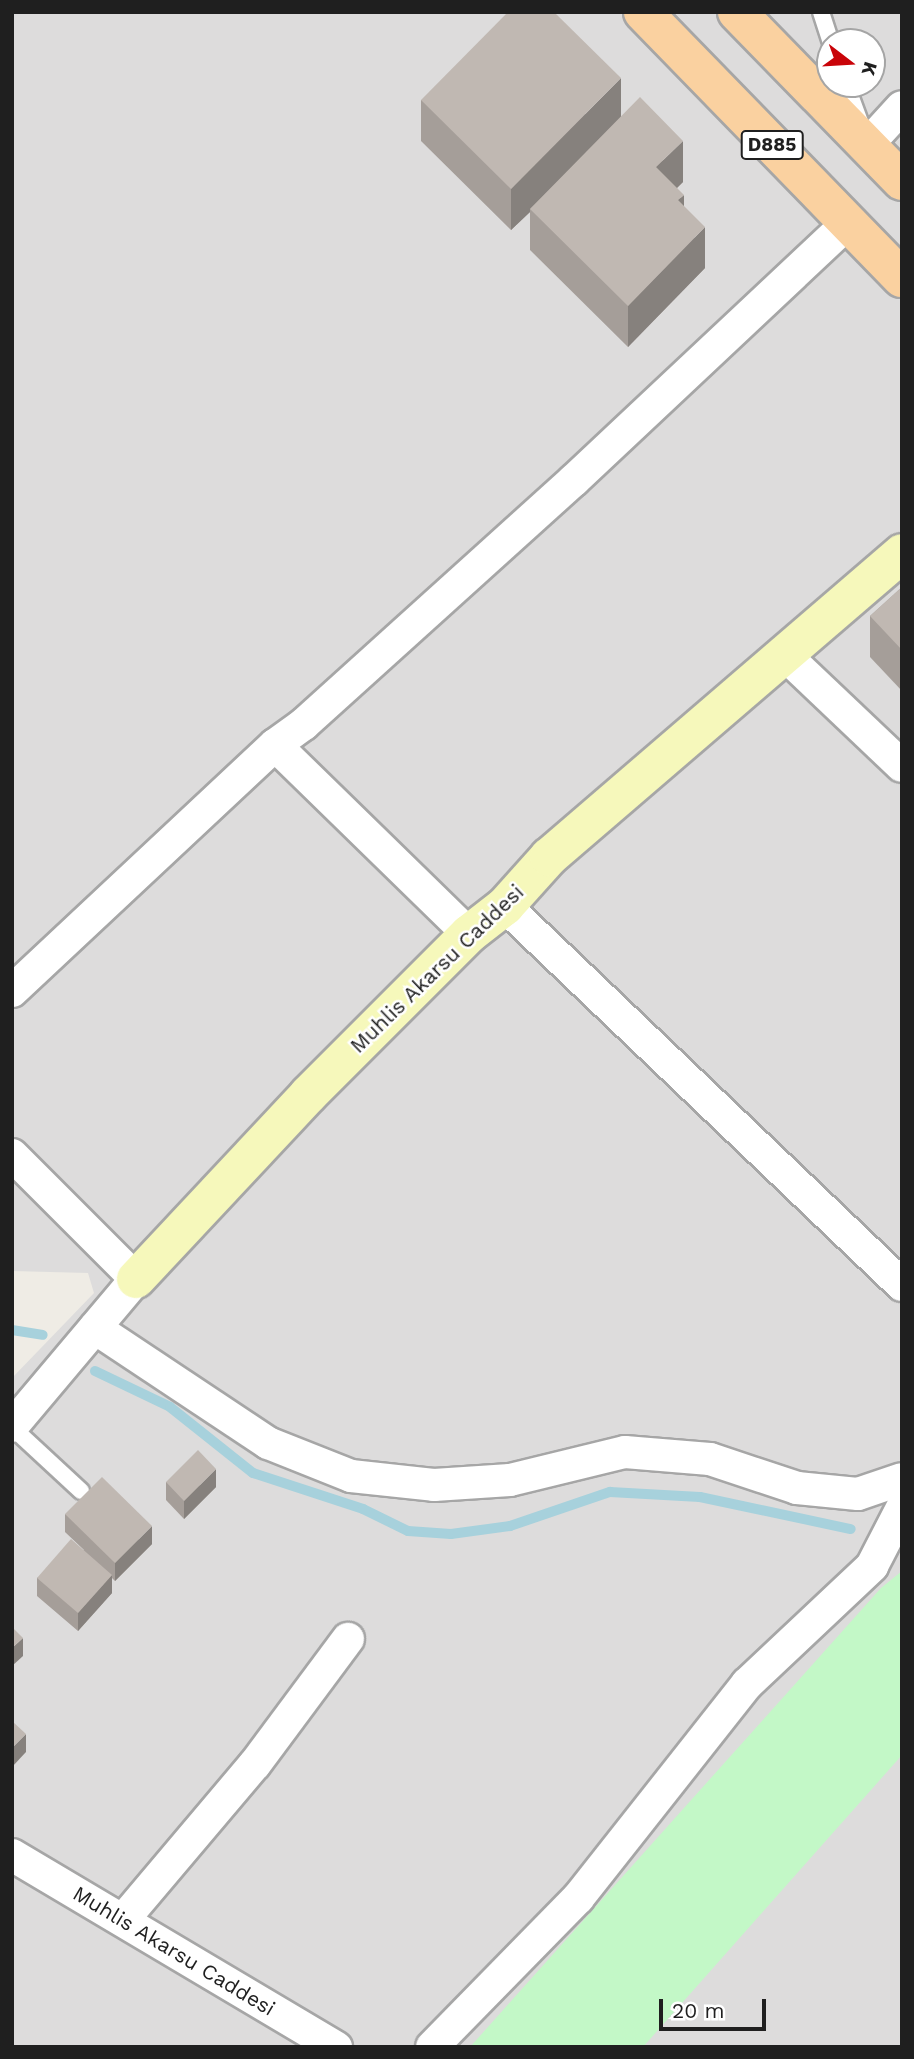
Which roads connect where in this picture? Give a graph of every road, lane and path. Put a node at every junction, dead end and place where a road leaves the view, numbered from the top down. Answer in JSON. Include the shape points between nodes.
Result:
{"nodes":[{"id":1,"x":643,"y":12,"type":"edge"},
{"id":2,"x":737,"y":12,"type":"edge"},
{"id":3,"x":851,"y":98,"type":"edge"},
{"id":4,"x":902,"y":107,"type":"edge"},
{"id":5,"x":868,"y":144,"type":"junction"},
{"id":6,"x":902,"y":181,"type":"edge"},
{"id":7,"x":848,"y":223,"type":"junction"},
{"id":8,"x":902,"y":278,"type":"edge"},
{"id":9,"x":902,"y":553,"type":"edge"},
{"id":10,"x":785,"y":654,"type":"junction"},
{"id":11,"x":275,"y":745,"type":"junction"},
{"id":12,"x":902,"y":766,"type":"edge"},
{"id":13,"x":505,"y":906,"type":"junction"},
{"id":14,"x":469,"y":934,"type":"junction"},
{"id":15,"x":12,"y":991,"type":"edge"},
{"id":16,"x":12,"y":1155,"type":"edge"},
{"id":17,"x":136,"y":1279,"type":"junction"},
{"id":18,"x":902,"y":1285,"type":"edge"},
{"id":19,"x":95,"y":1328,"type":"junction"},
{"id":20,"x":12,"y":1427,"type":"edge"},
{"id":21,"x":902,"y":1479,"type":"edge"},
{"id":22,"x":80,"y":1491,"type":"dead end"},
{"id":23,"x":902,"y":1508,"type":"edge"},
{"id":24,"x":348,"y":1639,"type":"dead end"},
{"id":25,"x":12,"y":1855,"type":"edge"},
{"id":26,"x":123,"y":1920,"type":"junction"},
{"id":27,"x":336,"y":2047,"type":"edge"},
{"id":28,"x":432,"y":2047,"type":"edge"}],
"edges":[{"from":1,"to":7,"type":"main road","number":"D885"},
{"from":2,"to":5,"type":"main road"},
{"from":3,"to":5,"type":"lane"},
{"from":4,"to":5,"type":"street"},
{"from":5,"to":6,"type":"main road"},
{"from":7,"to":8,"type":"main road","number":"D885"},
{"from":7,"to":11,"type":"street","via":[[563,490],[304,724]]},
{"from":9,"to":10,"type":"street","name":"Muhlis Akarsu Caddesi"},
{"from":10,"to":12,"type":"street"},
{"from":10,"to":13,"type":"street","name":"Muhlis Akarsu Caddesi","via":[[549,857]]},
{"from":11,"to":14,"type":"street"},
{"from":11,"to":15,"type":"street"},
{"from":13,"to":14,"type":"street","name":"Muhlis Akarsu Caddesi"},
{"from":13,"to":18,"type":"street"},
{"from":14,"to":17,"type":"street","name":"Muhlis Akarsu Caddesi","via":[[308,1095]]},
{"from":16,"to":17,"type":"street"},
{"from":17,"to":19,"type":"street","name":"Muhlis Akarsu Caddesi"},
{"from":19,"to":20,"type":"street","name":"Muhlis Akarsu Caddesi"},
{"from":19,"to":21,"type":"street","via":[[268,1443],[351,1476],[434,1485],[510,1480],[625,1452],[710,1459],[797,1488],[821,1491],[858,1494]]},
{"from":20,"to":22,"type":"lane"},
{"from":23,"to":28,"type":"street","via":[[872,1566],[747,1684],[578,1898]]},
{"from":24,"to":26,"type":"street","via":[[256,1764]]},
{"from":25,"to":26,"type":"street","name":"Muhlis Akarsu Caddesi"},
{"from":26,"to":27,"type":"street","name":"Muhlis Akarsu Caddesi"}]}
